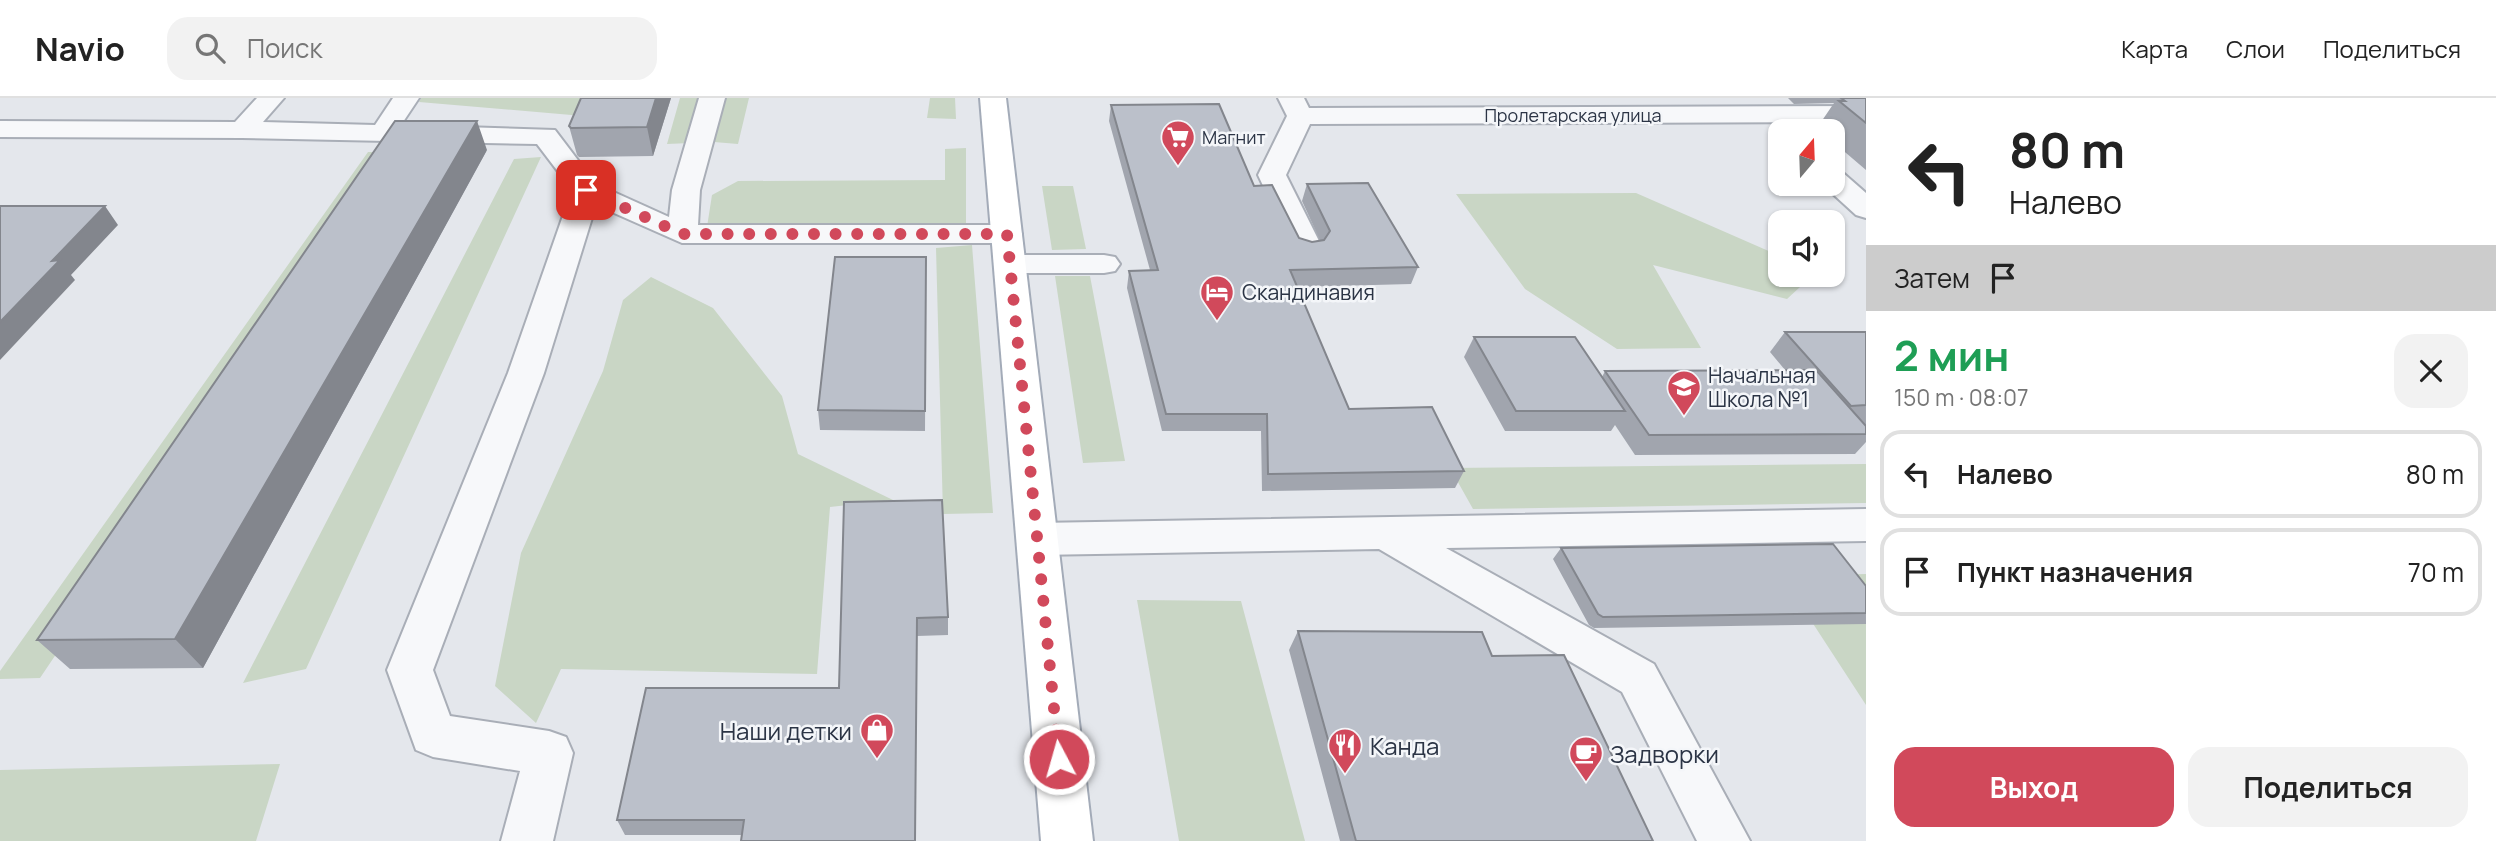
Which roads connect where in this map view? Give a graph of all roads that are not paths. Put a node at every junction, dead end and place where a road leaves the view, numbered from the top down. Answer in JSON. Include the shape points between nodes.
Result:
{"nodes":[{"id":1,"x":271,"y":98,"type":"edge"},
{"id":2,"x":406,"y":98,"type":"edge"},
{"id":3,"x":712,"y":98,"type":"edge"},
{"id":4,"x":993,"y":98,"type":"edge"},
{"id":5,"x":1296,"y":107,"type":"edge"},
{"id":6,"x":1762,"y":114,"type":"edge"},
{"id":7,"x":1866,"y":114,"type":"edge"},
{"id":8,"x":0,"y":128,"type":"edge"},
{"id":9,"x":242,"y":131,"type":"junction"},
{"id":10,"x":382,"y":134,"type":"junction"},
{"id":11,"x":586,"y":190,"type":"junction"},
{"id":12,"x":1845,"y":190,"type":"edge"},
{"id":13,"x":1866,"y":209,"type":"edge"},
{"id":14,"x":682,"y":234,"type":"junction"},
{"id":15,"x":1307,"y":247,"type":"edge"},
{"id":16,"x":1009,"y":249,"type":"junction"},
{"id":17,"x":1104,"y":264,"type":"dead end"},
{"id":18,"x":1866,"y":525,"type":"edge"},
{"id":19,"x":1387,"y":534,"type":"junction"},
{"id":20,"x":1038,"y":539,"type":"junction"},
{"id":21,"x":527,"y":841,"type":"edge"},
{"id":22,"x":1067,"y":841,"type":"edge"},
{"id":23,"x":1724,"y":841,"type":"edge"}],
"edges":[{"from":1,"to":9,"type":"lane"},
{"from":2,"to":10,"type":"lane"},
{"from":3,"to":14,"type":"lane","via":[[686,191]]},
{"from":4,"to":16,"type":"main road"},
{"from":5,"to":6,"type":"lane","name":"Пролетарская улица"},
{"from":5,"to":15,"type":"lane","via":[[1272,175]]},
{"from":6,"to":7,"type":"lane","name":"Пролетарская улица"},
{"from":8,"to":9,"type":"lane"},
{"from":9,"to":10,"type":"lane"},
{"from":10,"to":11,"type":"lane","via":[[545,136]]},
{"from":11,"to":14,"type":"lane"},
{"from":11,"to":21,"type":"lane","via":[[526,373],[410,670],[433,735],[549,754]]},
{"from":12,"to":13,"type":"lane"},
{"from":14,"to":16,"type":"lane"},
{"from":16,"to":17,"type":"lane"},
{"from":16,"to":20,"type":"main road"},
{"from":18,"to":19,"type":"lane"},
{"from":19,"to":20,"type":"lane"},
{"from":19,"to":23,"type":"lane","via":[[1638,678]]},
{"from":20,"to":22,"type":"main road"}]}
